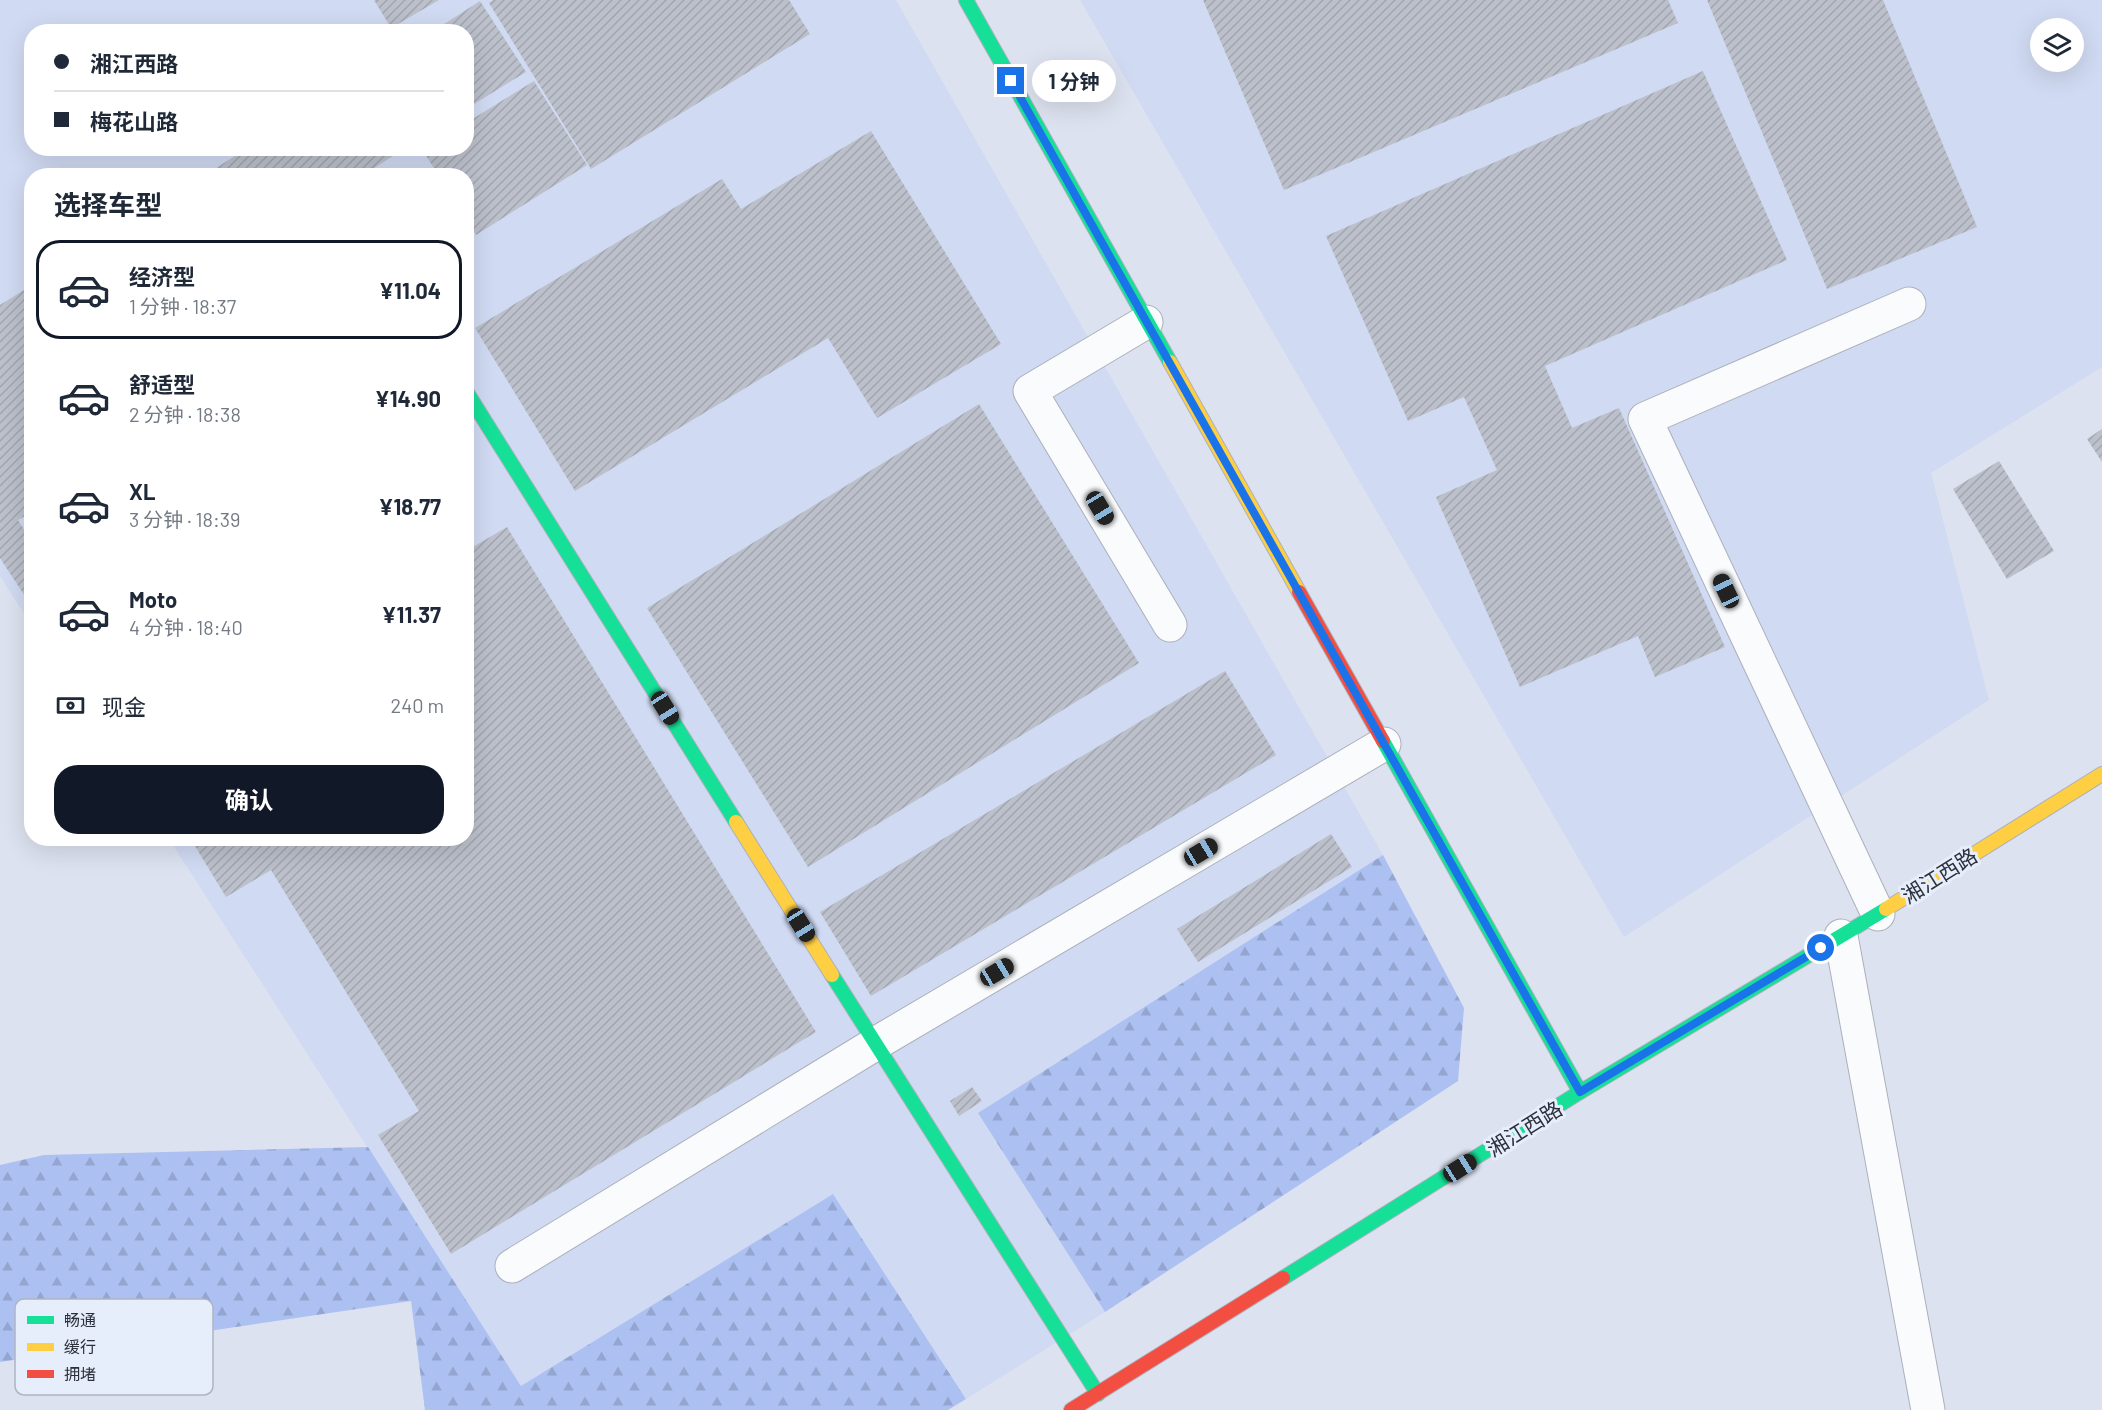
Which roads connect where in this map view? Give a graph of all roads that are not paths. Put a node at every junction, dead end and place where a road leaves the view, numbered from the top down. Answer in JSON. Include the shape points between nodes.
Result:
{"nodes":[{"id":1,"x":966,"y":0,"type":"edge"},
{"id":2,"x":1909,"y":304,"type":"dead end"},
{"id":3,"x":1146,"y":322,"type":"junction"},
{"id":4,"x":474,"y":404,"type":"edge"},
{"id":5,"x":1170,"y":626,"type":"dead end"},
{"id":6,"x":1384,"y":744,"type":"junction"},
{"id":7,"x":2102,"y":774,"type":"edge"},
{"id":8,"x":1878,"y":914,"type":"junction"},
{"id":9,"x":1841,"y":936,"type":"junction"},
{"id":10,"x":875,"y":1044,"type":"junction"},
{"id":11,"x":1580,"y":1092,"type":"junction"},
{"id":12,"x":512,"y":1266,"type":"dead end"},
{"id":13,"x":1098,"y":1394,"type":"junction"},
{"id":14,"x":1071,"y":1410,"type":"edge"},
{"id":15,"x":1928,"y":1410,"type":"edge"}],
"edges":[{"from":1,"to":3,"type":"street"},
{"from":2,"to":8,"type":"street","via":[[1645,419]]},
{"from":3,"to":5,"type":"street","via":[[1030,391]]},
{"from":3,"to":6,"type":"street"},
{"from":4,"to":10,"type":"street"},
{"from":6,"to":10,"type":"street"},
{"from":6,"to":11,"type":"street"},
{"from":7,"to":8,"type":"street","name":"湘江西路"},
{"from":8,"to":9,"type":"street","name":"湘江西路"},
{"from":9,"to":11,"type":"street","name":"湘江西路"},
{"from":9,"to":15,"type":"street"},
{"from":10,"to":12,"type":"street"},
{"from":10,"to":13,"type":"street"},
{"from":11,"to":13,"type":"street","name":"湘江西路"},
{"from":13,"to":14,"type":"street","name":"湘江西路"}]}
